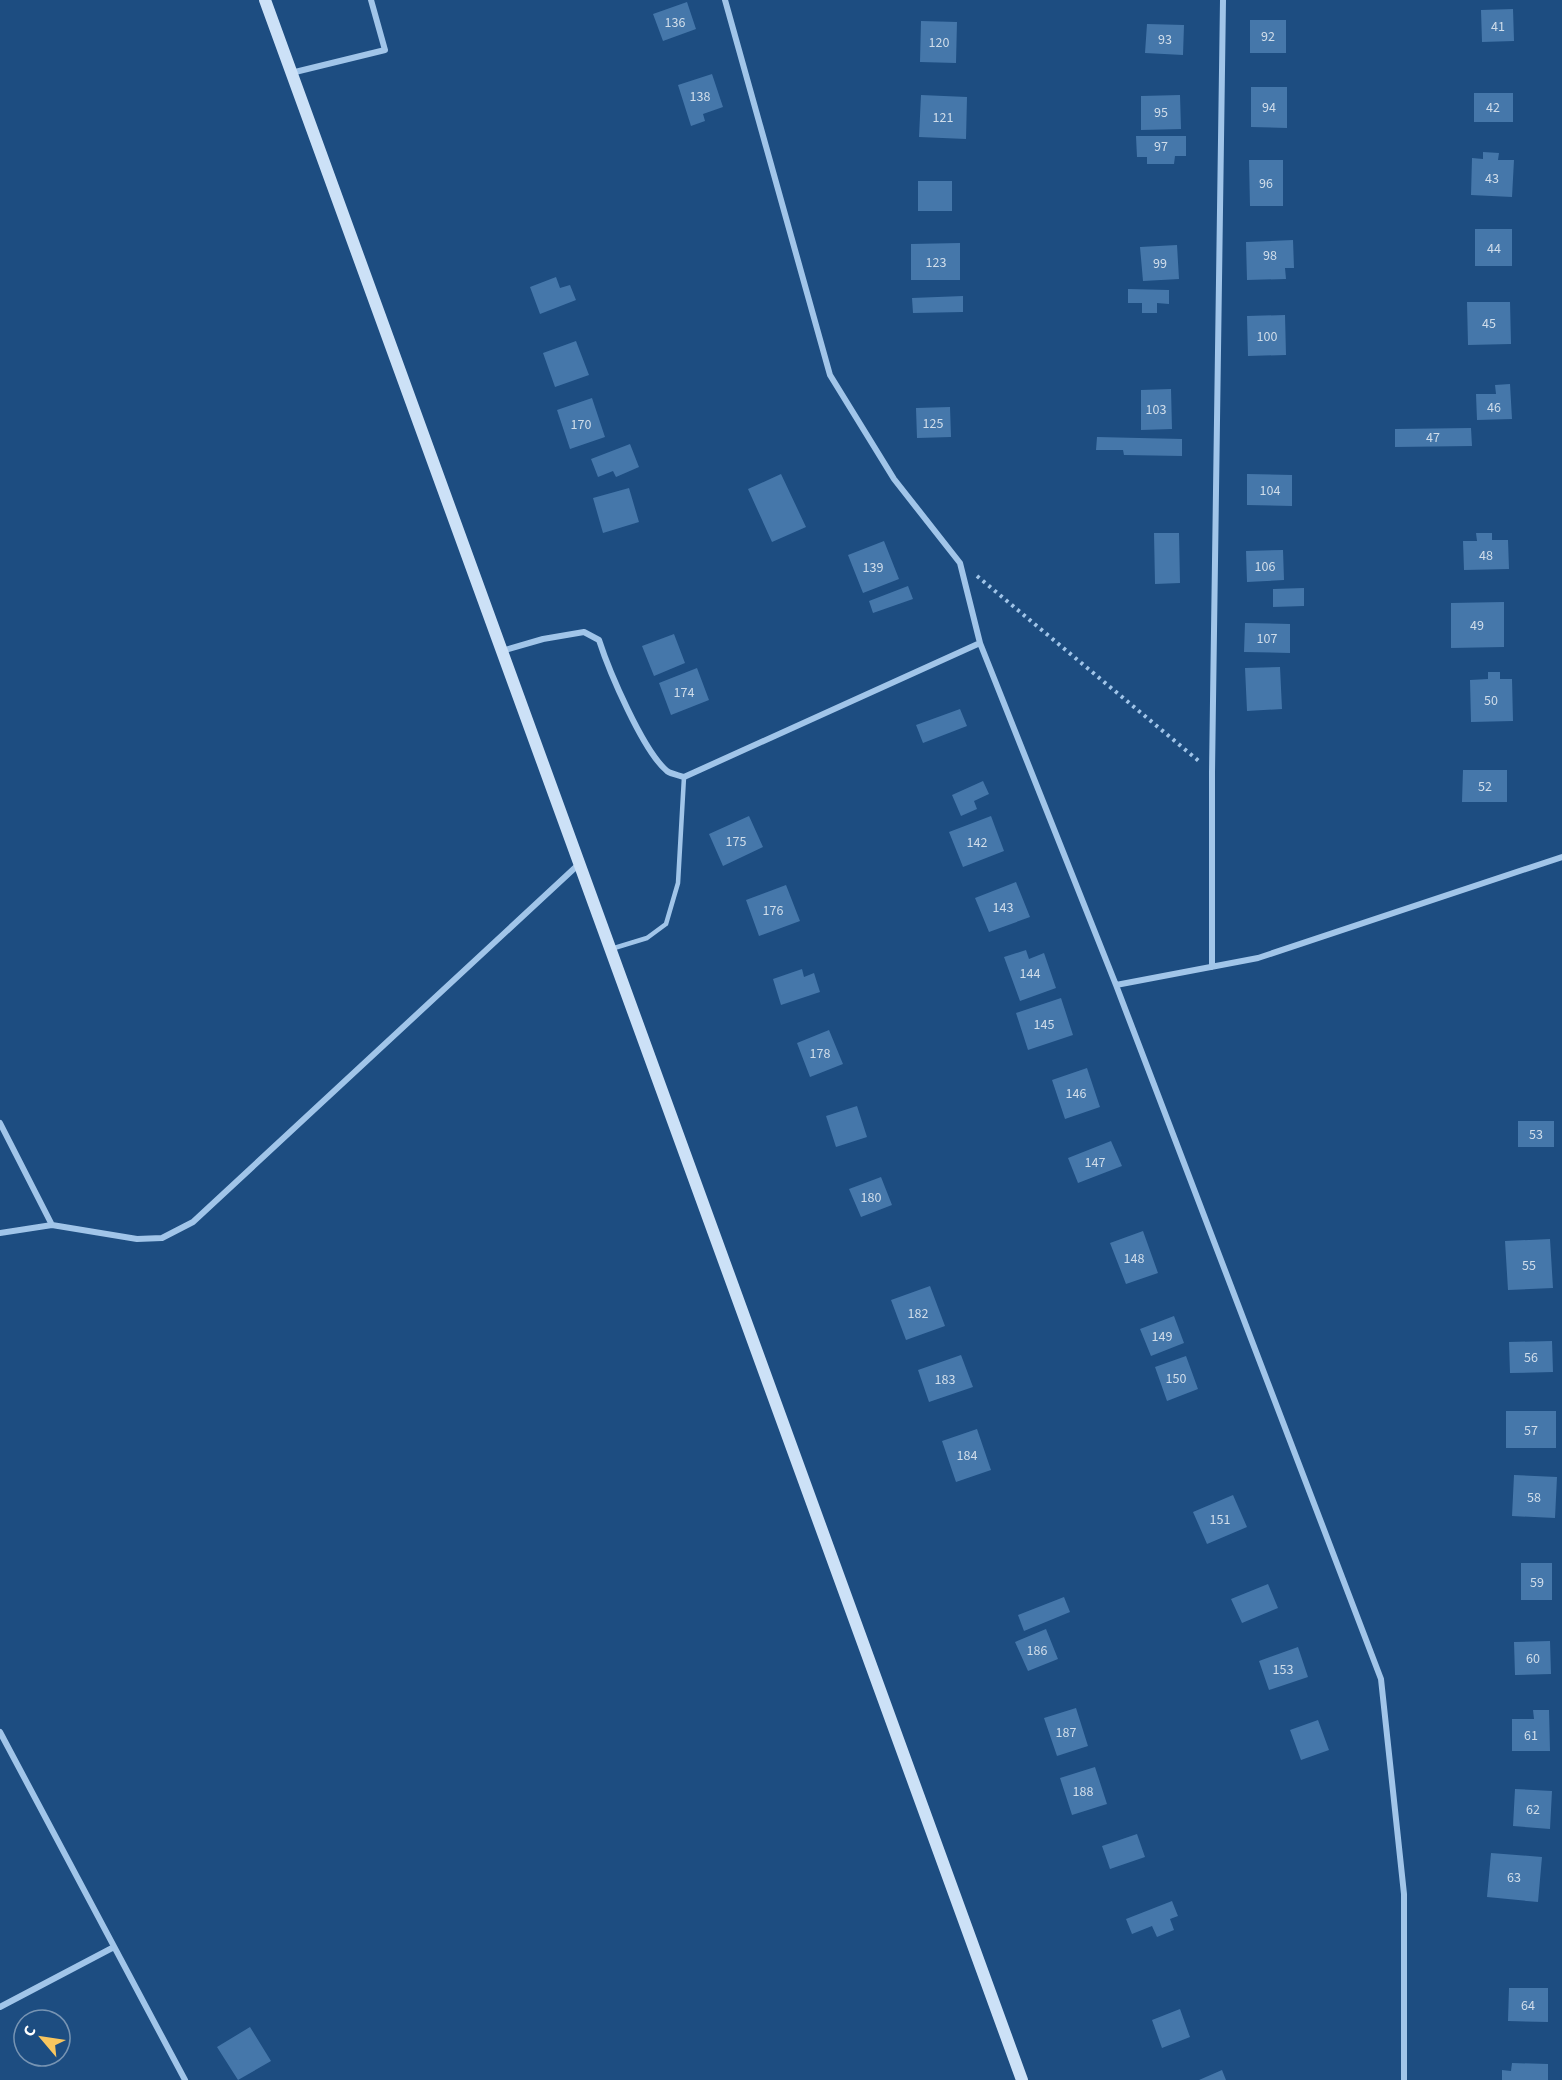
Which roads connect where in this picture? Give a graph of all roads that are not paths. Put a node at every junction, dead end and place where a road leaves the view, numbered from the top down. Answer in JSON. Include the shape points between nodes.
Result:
{"nodes":[{"id":1,"x":265,"y":0,"type":"edge"},
{"id":2,"x":371,"y":0,"type":"edge"},
{"id":3,"x":725,"y":0,"type":"edge"},
{"id":4,"x":1223,"y":0,"type":"edge"},
{"id":5,"x":291,"y":73,"type":"junction"},
{"id":6,"x":980,"y":643,"type":"junction"},
{"id":7,"x":502,"y":651,"type":"junction"},
{"id":8,"x":684,"y":777,"type":"junction"},
{"id":9,"x":1562,"y":858,"type":"edge"},
{"id":10,"x":579,"y":863,"type":"junction"},
{"id":11,"x":610,"y":949,"type":"junction"},
{"id":12,"x":1212,"y":967,"type":"junction"},
{"id":13,"x":1116,"y":985,"type":"junction"},
{"id":14,"x":0,"y":1123,"type":"edge"},
{"id":15,"x":52,"y":1225,"type":"junction"},
{"id":16,"x":0,"y":1233,"type":"edge"},
{"id":17,"x":0,"y":1732,"type":"edge"},
{"id":18,"x":114,"y":1947,"type":"junction"},
{"id":19,"x":0,"y":2007,"type":"edge"},
{"id":20,"x":185,"y":2080,"type":"edge"},
{"id":21,"x":1022,"y":2080,"type":"edge"},
{"id":22,"x":1404,"y":2080,"type":"edge"}],
"edges":[{"from":1,"to":5,"type":"main road"},
{"from":2,"to":5,"type":"street","via":[[385,50]]},
{"from":3,"to":6,"type":"street","via":[[830,375],[894,479],[960,563]]},
{"from":4,"to":12,"type":"street"},
{"from":5,"to":7,"type":"main road"},
{"from":6,"to":8,"type":"street"},
{"from":6,"to":13,"type":"street"},
{"from":7,"to":8,"type":"street","via":[[584,632],[599,640],[648,749],[668,772]]},
{"from":7,"to":10,"type":"main road"},
{"from":8,"to":11,"type":"lane","via":[[678,883],[666,924],[647,938]]},
{"from":9,"to":12,"type":"street","via":[[1258,958]]},
{"from":10,"to":11,"type":"main road"},
{"from":10,"to":15,"type":"street","via":[[193,1222],[162,1238],[137,1239]]},
{"from":11,"to":21,"type":"main road"},
{"from":12,"to":13,"type":"street"},
{"from":13,"to":22,"type":"street","via":[[1381,1679],[1404,1894]]},
{"from":14,"to":15,"type":"street"},
{"from":15,"to":16,"type":"street"},
{"from":17,"to":18,"type":"street"},
{"from":18,"to":19,"type":"street"},
{"from":18,"to":20,"type":"street"}]}
